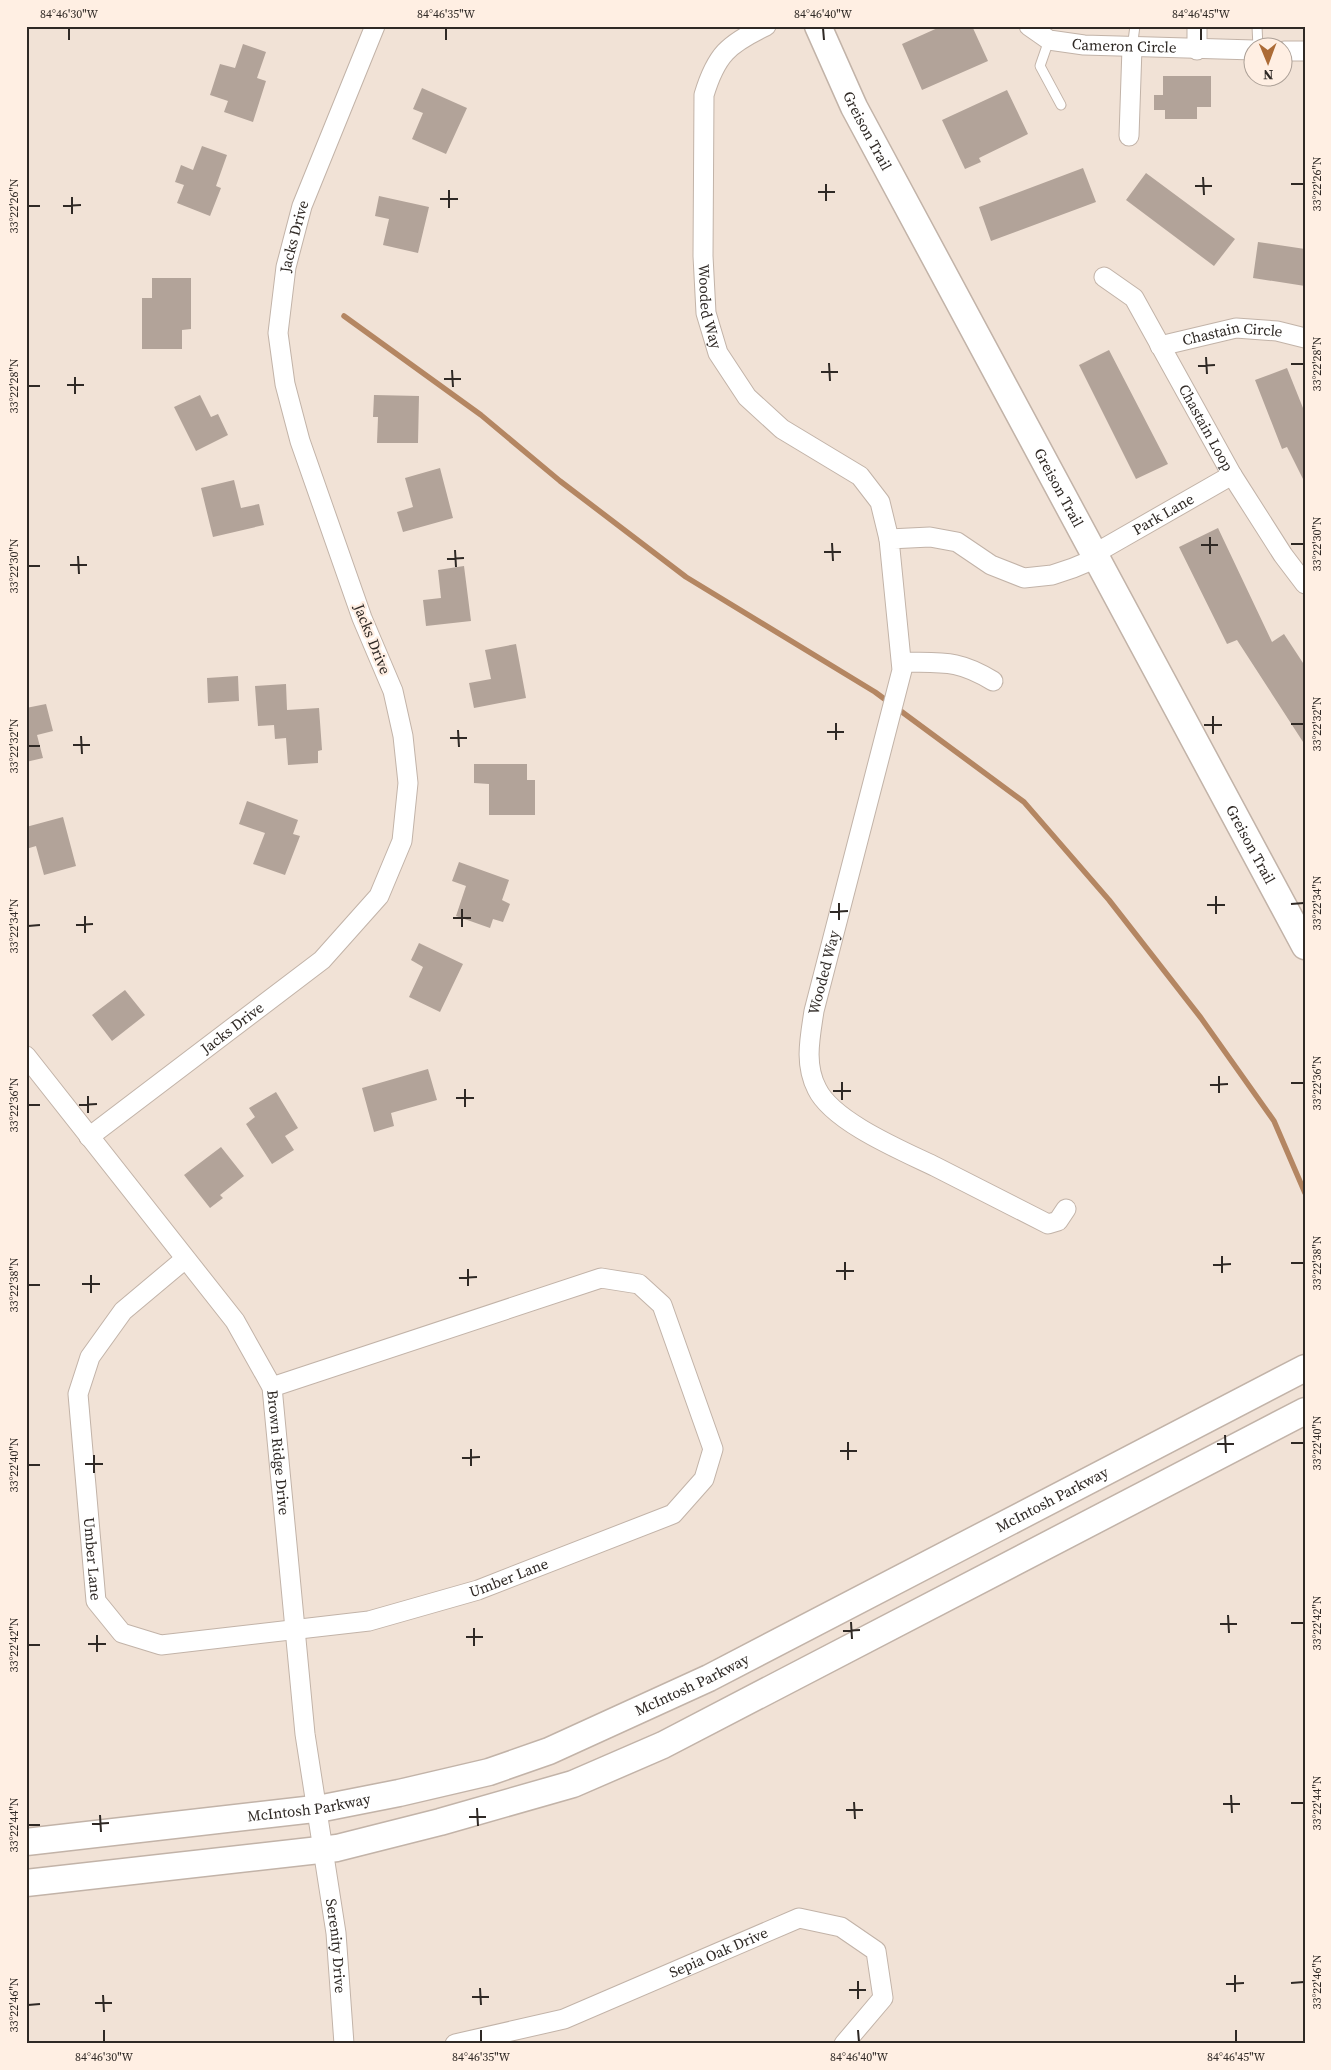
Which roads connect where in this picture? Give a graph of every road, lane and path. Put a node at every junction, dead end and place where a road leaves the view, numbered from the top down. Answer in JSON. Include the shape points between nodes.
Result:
{"nodes":[{"id":1,"x":375,"y":26,"type":"edge"},
{"id":2,"x":766,"y":26,"type":"edge"},
{"id":3,"x":818,"y":26,"type":"edge"},
{"id":4,"x":1029,"y":26,"type":"edge"},
{"id":5,"x":1135,"y":26,"type":"edge"},
{"id":6,"x":1198,"y":26,"type":"edge"},
{"id":7,"x":1049,"y":40,"type":"junction"},
{"id":8,"x":1132,"y":48,"type":"junction"},
{"id":9,"x":1197,"y":50,"type":"junction"},
{"id":10,"x":1244,"y":50,"type":"edge"},
{"id":11,"x":1061,"y":105,"type":"dead end"},
{"id":12,"x":1129,"y":136,"type":"dead end"},
{"id":13,"x":1104,"y":277,"type":"dead end"},
{"id":14,"x":1305,"y":338,"type":"edge"},
{"id":15,"x":1160,"y":346,"type":"junction"},
{"id":16,"x":1232,"y":475,"type":"junction"},
{"id":17,"x":889,"y":539,"type":"junction"},
{"id":18,"x":1094,"y":554,"type":"junction"},
{"id":19,"x":1305,"y":584,"type":"edge"},
{"id":20,"x":902,"y":662,"type":"junction"},
{"id":21,"x":993,"y":681,"type":"dead end"},
{"id":22,"x":1305,"y":946,"type":"edge"},
{"id":23,"x":26,"y":1056,"type":"edge"},
{"id":24,"x":90,"y":1137,"type":"junction"},
{"id":25,"x":1066,"y":1209,"type":"dead end"},
{"id":26,"x":185,"y":1258,"type":"junction"},
{"id":27,"x":1305,"y":1368,"type":"edge"},
{"id":28,"x":272,"y":1388,"type":"junction"},
{"id":29,"x":1305,"y":1411,"type":"edge"},
{"id":30,"x":296,"y":1631,"type":"junction"},
{"id":31,"x":317,"y":1809,"type":"junction"},
{"id":32,"x":26,"y":1842,"type":"edge"},
{"id":33,"x":323,"y":1850,"type":"junction"},
{"id":34,"x":26,"y":1883,"type":"edge"},
{"id":35,"x":344,"y":2044,"type":"edge"},
{"id":36,"x":455,"y":2044,"type":"edge"},
{"id":37,"x":844,"y":2044,"type":"edge"}],
"edges":[{"from":1,"to":24,"type":"street","name":"Jacks Drive","via":[[302,206],[286,267],[278,333],[285,384],[300,441],[362,618],[395,700],[404,736],[408,783],[402,841],[379,896],[322,960]]},
{"from":2,"to":17,"type":"street","name":"Wooded Way","via":[[727,48],[710,73],[704,96],[706,313],[718,353],[747,397],[782,429],[860,476],[880,502]]},
{"from":3,"to":18,"type":"street","name":"Greison Trail","via":[[854,107]]},
{"from":4,"to":7,"type":"street","name":"Cameron Circle"},
{"from":5,"to":8,"type":"lane"},
{"from":6,"to":9,"type":"street"},
{"from":7,"to":8,"type":"street","name":"Cameron Circle"},
{"from":7,"to":11,"type":"lane","via":[[1040,66]]},
{"from":8,"to":9,"type":"street","name":"Cameron Circle"},
{"from":8,"to":12,"type":"street"},
{"from":9,"to":10,"type":"street","name":"Cameron Circle"},
{"from":13,"to":15,"type":"street","name":"Chastain Loop","via":[[1134,298]]},
{"from":14,"to":15,"type":"street","name":"Chastain Circle","via":[[1277,331],[1236,328]]},
{"from":15,"to":16,"type":"street","name":"Chastain Loop"},
{"from":16,"to":18,"type":"street","name":"Park Lane"},
{"from":16,"to":19,"type":"street","name":"Chastain Loop"},
{"from":17,"to":18,"type":"street","via":[[930,537],[957,542],[992,565],[1024,578],[1052,575],[1073,568]]},
{"from":17,"to":20,"type":"street","name":"Wooded Way"},
{"from":18,"to":22,"type":"street","name":"Greison Trail"},
{"from":20,"to":21,"type":"street","via":[[952,663],[966,666]]},
{"from":20,"to":25,"type":"street","name":"Wooded Way","via":[[897,695],[814,1011],[808,1068],[822,1096],[864,1131],[1048,1224],[1058,1221]]},
{"from":23,"to":24,"type":"street","name":"Brown Ridge Drive"},
{"from":24,"to":26,"type":"street","name":"Brown Ridge Drive"},
{"from":26,"to":28,"type":"street","name":"Brown Ridge Drive","via":[[235,1321]]},
{"from":26,"to":30,"type":"street","name":"Umber Lane","via":[[123,1311],[90,1357],[78,1394],[96,1601],[122,1632],[161,1645]]},
{"from":27,"to":31,"type":"street","name":"McIntosh Parkway","via":[[709,1678],[549,1751],[490,1772]]},
{"from":28,"to":30,"type":"street","name":"Brown Ridge Drive"},
{"from":28,"to":30,"type":"street","name":"Umber Lane","via":[[601,1278],[639,1284],[662,1305],[712,1449],[704,1479],[673,1514],[478,1590],[369,1621]]},
{"from":29,"to":33,"type":"street","via":[[663,1745],[573,1784],[440,1822]]},
{"from":30,"to":31,"type":"street","name":"Brown Ridge Drive","via":[[305,1734]]},
{"from":31,"to":32,"type":"street","name":"McIntosh Parkway"},
{"from":31,"to":33,"type":"street","name":"Serenity Drive"},
{"from":33,"to":34,"type":"street"},
{"from":33,"to":35,"type":"street","name":"Serenity Drive","via":[[336,1933]]},
{"from":36,"to":37,"type":"street","name":"Sepia Oak Drive","via":[[564,2019],[800,1918],[841,1927],[876,1951],[883,1998]]}]}
